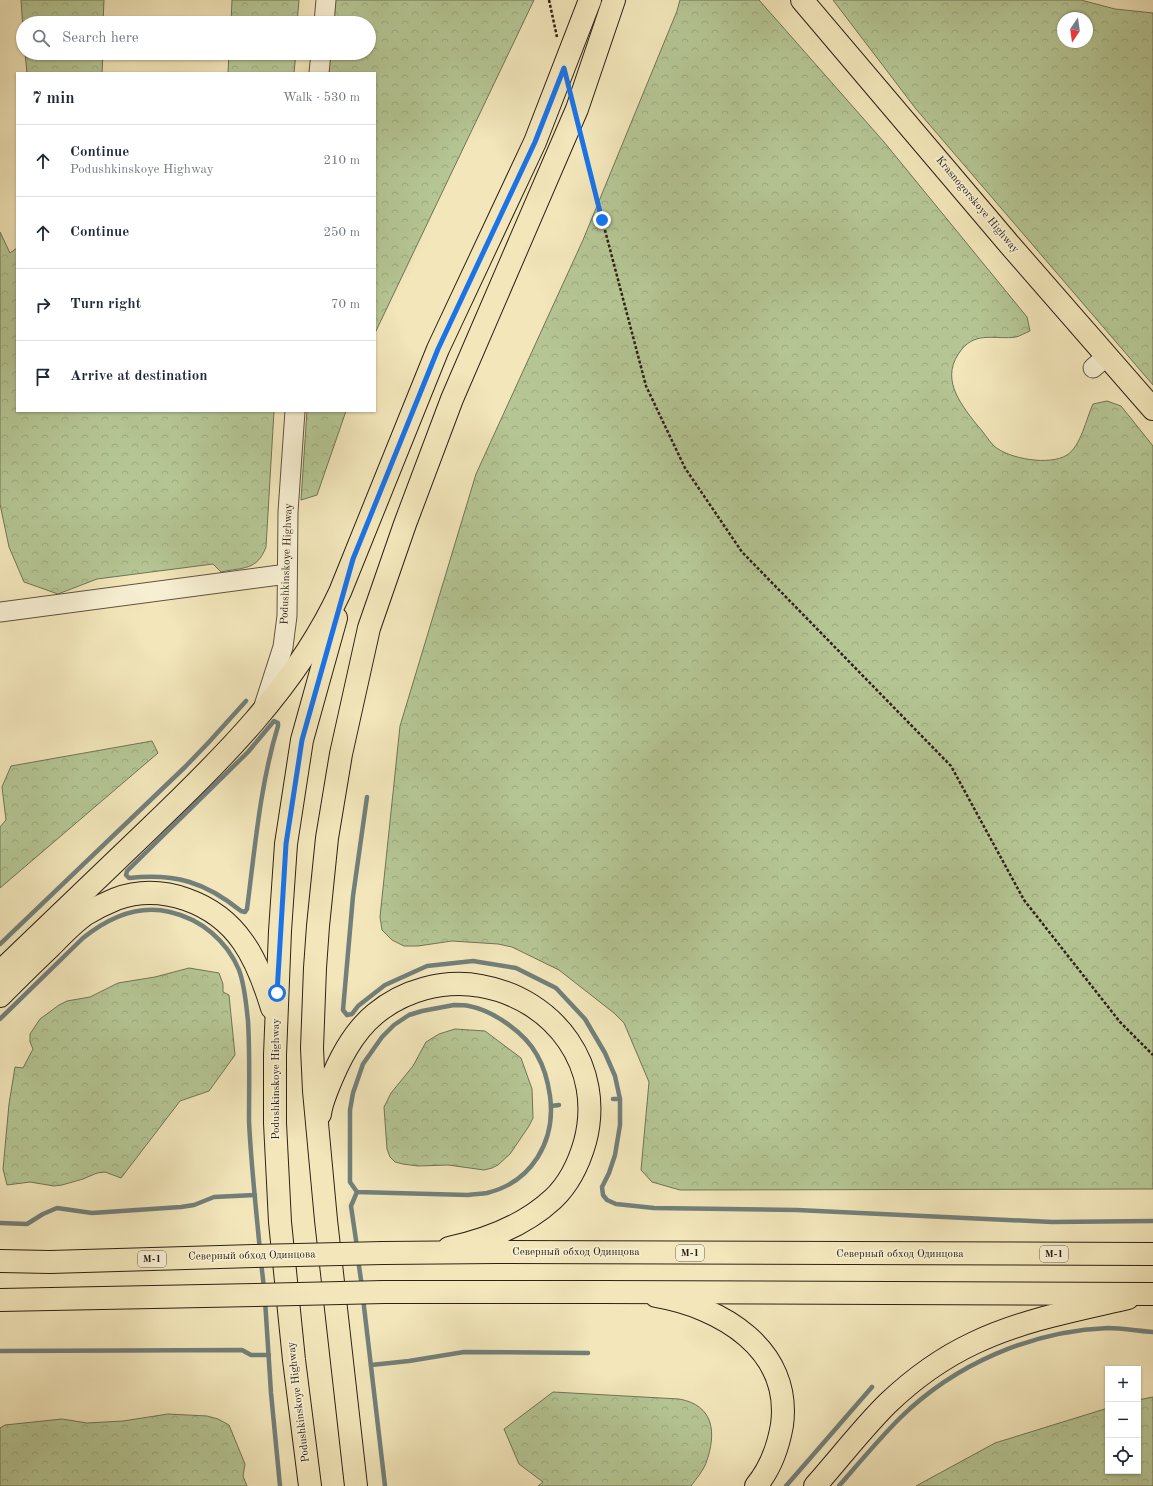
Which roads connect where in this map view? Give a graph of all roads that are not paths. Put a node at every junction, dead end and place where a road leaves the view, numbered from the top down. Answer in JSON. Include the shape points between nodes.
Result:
{"nodes":[{"id":1,"x":326,"y":0,"type":"edge"},
{"id":2,"x":590,"y":0,"type":"edge"},
{"id":3,"x":614,"y":0,"type":"edge"},
{"id":4,"x":802,"y":0,"type":"edge"},
{"id":5,"x":325,"y":16,"type":"edge"},
{"id":6,"x":321,"y":60,"type":"edge"},
{"id":7,"x":320,"y":72,"type":"edge"},
{"id":8,"x":1153,"y":409,"type":"edge"},
{"id":9,"x":295,"y":412,"type":"edge"},
{"id":10,"x":353,"y":559,"type":"junction"},
{"id":11,"x":287,"y":574,"type":"junction"},
{"id":12,"x":0,"y":612,"type":"edge"},
{"id":13,"x":262,"y":713,"type":"junction"},
{"id":14,"x":0,"y":972,"type":"edge"},
{"id":15,"x":0,"y":996,"type":"edge"},
{"id":16,"x":275,"y":1055,"type":"junction"},
{"id":17,"x":319,"y":1135,"type":"junction"},
{"id":18,"x":0,"y":1250,"type":"edge"},
{"id":19,"x":424,"y":1252,"type":"junction"},
{"id":20,"x":1153,"y":1254,"type":"edge"},
{"id":21,"x":0,"y":1261,"type":"edge"},
{"id":22,"x":50,"y":1262,"type":"junction"},
{"id":23,"x":629,"y":1292,"type":"junction"},
{"id":24,"x":1149,"y":1294,"type":"edge"},
{"id":25,"x":0,"y":1300,"type":"edge"},
{"id":26,"x":58,"y":1300,"type":"junction"},
{"id":27,"x":0,"y":1306,"type":"edge"},
{"id":28,"x":310,"y":1486,"type":"edge"},
{"id":29,"x":356,"y":1486,"type":"edge"},
{"id":30,"x":756,"y":1486,"type":"edge"},
{"id":31,"x":815,"y":1486,"type":"edge"}],
"edges":[{"from":1,"to":5,"type":"street"},
{"from":2,"to":10,"type":"main road","via":[[535,142],[438,349]]},
{"from":3,"to":17,"type":"main road","via":[[575,114],[452,399],[405,524],[370,628],[341,754],[318,926],[312,1048]]},
{"from":4,"to":8,"type":"main road","name":"Krasnogorskoye Highway","via":[[1009,244],[1100,362]]},
{"from":6,"to":7,"type":"street"},
{"from":9,"to":11,"type":"street","name":"Podushkinskoye Highway","via":[[288,512]]},
{"from":10,"to":13,"type":"main road","via":[[332,609],[314,641]]},
{"from":10,"to":16,"type":"main road","name":"Podushkinskoye Highway","via":[[302,740],[286,844]]},
{"from":11,"to":12,"type":"street"},
{"from":11,"to":13,"type":"street","name":"Podushkinskoye Highway","via":[[287,616],[283,647]]},
{"from":13,"to":14,"type":"main road","via":[[199,781]]},
{"from":15,"to":16,"type":"main road","via":[[72,925],[90,912],[132,895],[168,894],[186,898],[207,909],[226,922],[243,942],[256,964],[272,1009]]},
{"from":16,"to":28,"type":"main road","name":"Podushkinskoye Highway","via":[[275,1124],[280,1222]]},
{"from":17,"to":19,"type":"main road","via":[[321,1108],[349,1044],[372,1016],[407,994],[447,984],[462,983],[492,988],[530,1004],[562,1031],[579,1059],[587,1083],[590,1106],[587,1136],[571,1176],[554,1198],[519,1223],[475,1242]]},
{"from":17,"to":29,"type":"main road"},
{"from":18,"to":22,"type":"main road"},
{"from":19,"to":20,"type":"main road","name":"Северный обход Одинцова","number":"М-1"},
{"from":19,"to":22,"type":"main road","name":"Северный обход Одинцова","number":"М-1","bridge":true},
{"from":21,"to":22,"type":"main road","name":"Северный обход Одинцова","number":"М-1"},
{"from":23,"to":24,"type":"main road"},
{"from":23,"to":26,"type":"main road","bridge":true,"via":[[384,1292]]},
{"from":23,"to":30,"type":"main road","via":[[666,1298],[706,1311],[728,1321],[761,1349],[778,1383],[783,1418],[776,1451],[770,1466]]},
{"from":24,"to":31,"type":"main road","via":[[1038,1320],[994,1334],[953,1354],[919,1377],[888,1404]]},
{"from":25,"to":26,"type":"main road"},
{"from":26,"to":27,"type":"main road"}]}
